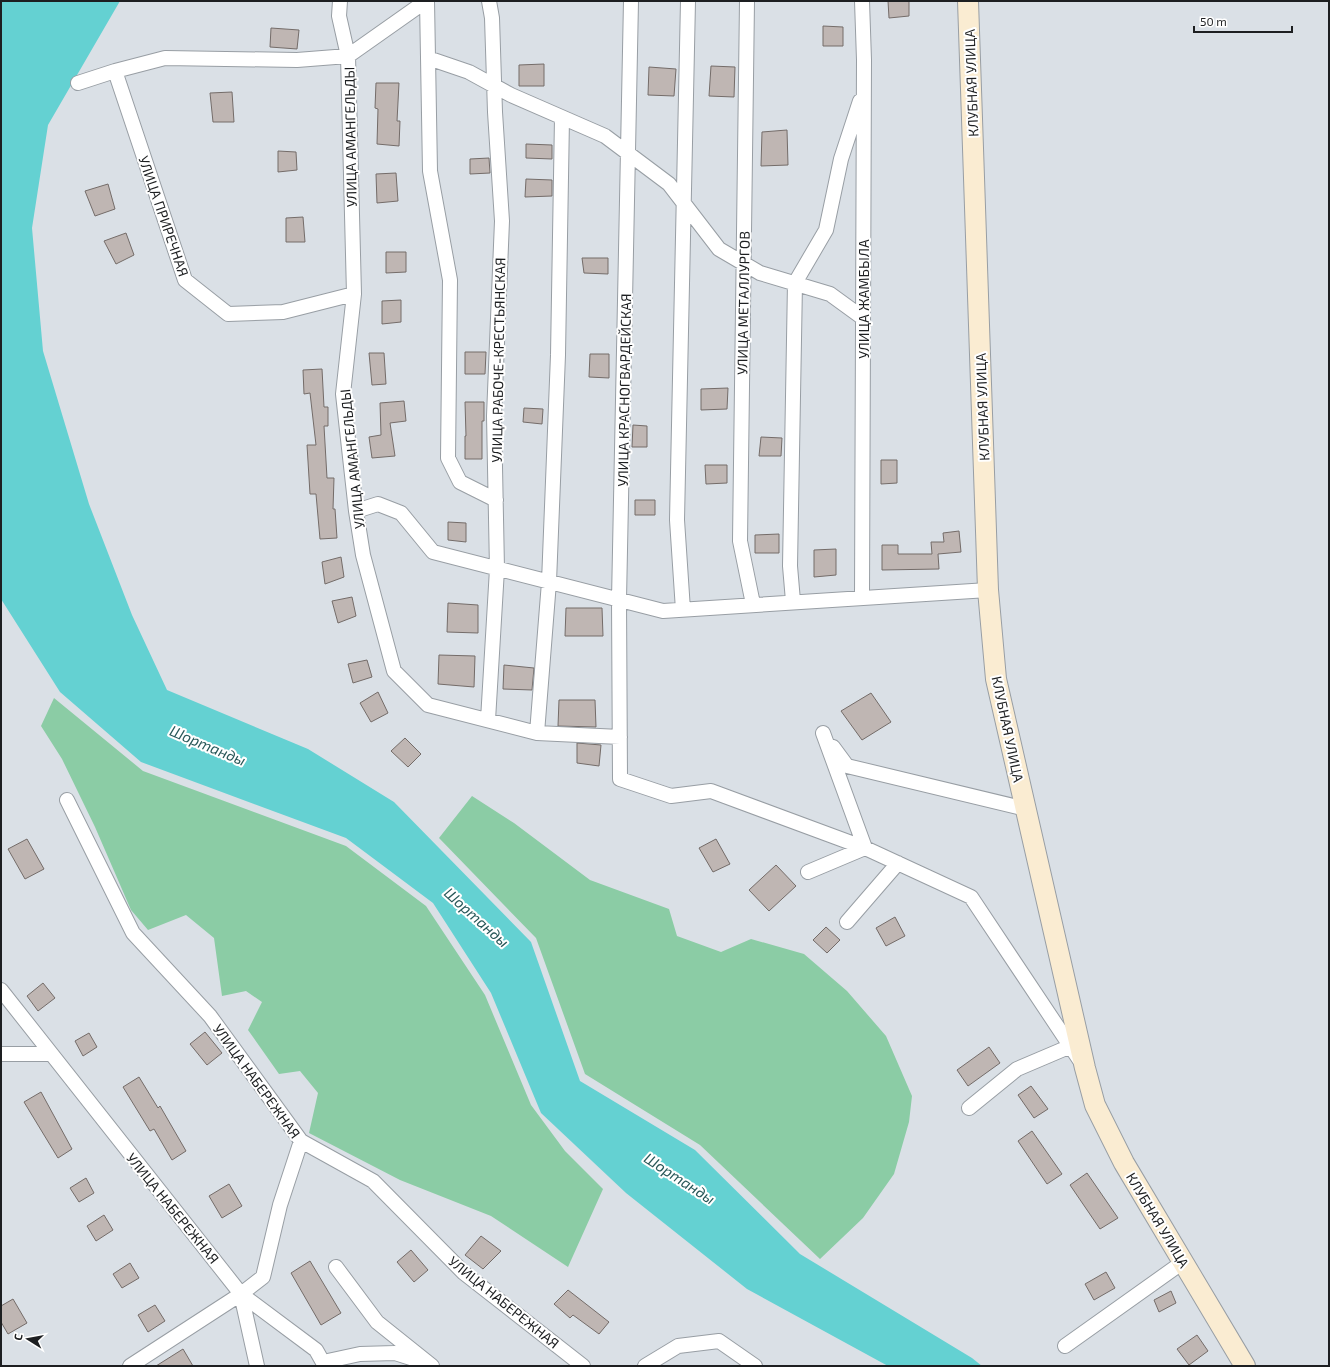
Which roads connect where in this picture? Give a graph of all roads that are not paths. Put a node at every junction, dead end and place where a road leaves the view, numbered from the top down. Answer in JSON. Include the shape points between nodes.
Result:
{"nodes":[{"id":1,"x":340,"y":1,"type":"edge"},
{"id":2,"x":426,"y":1,"type":"edge"},
{"id":3,"x":489,"y":1,"type":"edge"},
{"id":4,"x":631,"y":1,"type":"edge"},
{"id":5,"x":688,"y":1,"type":"edge"},
{"id":6,"x":747,"y":1,"type":"edge"},
{"id":7,"x":862,"y":1,"type":"edge"},
{"id":8,"x":968,"y":1,"type":"edge"},
{"id":9,"x":348,"y":56,"type":"junction"},
{"id":10,"x":428,"y":58,"type":"junction"},
{"id":11,"x":114,"y":71,"type":"junction"},
{"id":12,"x":78,"y":83,"type":"dead end"},
{"id":13,"x":494,"y":86,"type":"junction"},
{"id":14,"x":864,"y":89,"type":"junction"},
{"id":15,"x":562,"y":118,"type":"junction"},
{"id":16,"x":628,"y":154,"type":"junction"},
{"id":17,"x":684,"y":204,"type":"junction"},
{"id":18,"x":744,"y":264,"type":"junction"},
{"id":19,"x":795,"y":284,"type":"junction"},
{"id":20,"x":354,"y":294,"type":"junction"},
{"id":21,"x":863,"y":318,"type":"junction"},
{"id":22,"x":496,"y":500,"type":"junction"},
{"id":23,"x":356,"y":510,"type":"junction"},
{"id":24,"x":497,"y":569,"type":"junction"},
{"id":25,"x":548,"y":582,"type":"junction"},
{"id":26,"x":988,"y":590,"type":"junction"},
{"id":27,"x":862,"y":597,"type":"junction"},
{"id":28,"x":619,"y":600,"type":"junction"},
{"id":29,"x":793,"y":601,"type":"junction"},
{"id":30,"x":753,"y":604,"type":"junction"},
{"id":31,"x":683,"y":610,"type":"junction"},
{"id":32,"x":488,"y":720,"type":"junction"},
{"id":33,"x":537,"y":733,"type":"junction"},
{"id":34,"x":620,"y":737,"type":"junction"},
{"id":35,"x":620,"y":779,"type":"joint"},
{"id":36,"x":67,"y":800,"type":"dead end"},
{"id":37,"x":1026,"y":809,"type":"junction"},
{"id":38,"x":865,"y":848,"type":"junction"},
{"id":39,"x":898,"y":863,"type":"junction"},
{"id":40,"x":808,"y":872,"type":"dead end"},
{"id":41,"x":847,"y":922,"type":"dead end"},
{"id":42,"x":1,"y":990,"type":"edge"},
{"id":43,"x":1071,"y":1046,"type":"junction"},
{"id":44,"x":1,"y":1054,"type":"edge"},
{"id":45,"x":51,"y":1054,"type":"junction"},
{"id":46,"x":1085,"y":1068,"type":"junction"},
{"id":47,"x":969,"y":1108,"type":"dead end"},
{"id":48,"x":301,"y":1141,"type":"junction"},
{"id":49,"x":1183,"y":1262,"type":"junction"},
{"id":50,"x":336,"y":1267,"type":"dead end"},
{"id":51,"x":241,"y":1294,"type":"junction"},
{"id":52,"x":1066,"y":1346,"type":"dead end"},
{"id":53,"x":324,"y":1364,"type":"edge"},
{"id":54,"x":431,"y":1365,"type":"edge"},
{"id":55,"x":130,"y":1366,"type":"edge"},
{"id":56,"x":257,"y":1366,"type":"edge"},
{"id":57,"x":583,"y":1366,"type":"edge"},
{"id":58,"x":645,"y":1366,"type":"edge"},
{"id":59,"x":755,"y":1366,"type":"edge"},
{"id":60,"x":1245,"y":1366,"type":"edge"}],
"edges":[{"from":1,"to":9,"type":"street","name":"УЛИЦА АМАНГЕЛЬДЫ","via":[[339,16]]},
{"from":2,"to":9,"type":"street"},
{"from":2,"to":10,"type":"street"},
{"from":3,"to":13,"type":"street","name":"УЛИЦА РАБОЧЕ-КРЕСТЬЯНСКАЯ"},
{"from":4,"to":16,"type":"street","name":"УЛИЦА КРАСНОГВАРДЕЙСКАЯ"},
{"from":5,"to":17,"type":"street"},
{"from":6,"to":18,"type":"street","name":"УЛИЦА МЕТАЛЛУРГОВ"},
{"from":7,"to":14,"type":"street","name":"УЛИЦА ЖАМБЫЛА"},
{"from":8,"to":26,"type":"street","name":"КЛУБНАЯ УЛИЦА"},
{"from":9,"to":11,"type":"street","via":[[297,60],[165,58]]},
{"from":9,"to":20,"type":"street","name":"УЛИЦА АМАНГЕЛЬДЫ"},
{"from":10,"to":13,"type":"street","via":[[469,72]]},
{"from":10,"to":22,"type":"street","via":[[430,172],[450,280],[448,458],[460,482]]},
{"from":11,"to":12,"type":"street"},
{"from":11,"to":20,"type":"street","name":"УЛИЦА ПРИРЕЧНАЯ","via":[[185,280],[228,314],[283,312]]},
{"from":13,"to":15,"type":"street"},
{"from":13,"to":22,"type":"street","name":"УЛИЦА РАБОЧЕ-КРЕСТЬЯНСКАЯ","via":[[502,221],[494,416]]},
{"from":14,"to":19,"type":"street","via":[[841,159],[826,230]]},
{"from":14,"to":21,"type":"street","name":"УЛИЦА ЖАМБЫЛА"},
{"from":15,"to":16,"type":"street","via":[[605,136]]},
{"from":15,"to":25,"type":"street","via":[[558,355]]},
{"from":16,"to":17,"type":"street","via":[[669,184]]},
{"from":16,"to":28,"type":"street","name":"УЛИЦА КРАСНОГВАРДЕЙСКАЯ"},
{"from":17,"to":18,"type":"street","via":[[719,250]]},
{"from":17,"to":31,"type":"street","via":[[677,520]]},
{"from":18,"to":19,"type":"street"},
{"from":18,"to":30,"type":"street","name":"УЛИЦА МЕТАЛЛУРГОВ","via":[[740,541]]},
{"from":19,"to":21,"type":"street","via":[[830,294]]},
{"from":19,"to":29,"type":"street","via":[[790,566]]},
{"from":20,"to":23,"type":"street","name":"УЛИЦА АМАНГЕЛЬДЫ","via":[[343,394]]},
{"from":21,"to":27,"type":"street","name":"УЛИЦА ЖАМБЫЛА"},
{"from":22,"to":24,"type":"street","name":"УЛИЦА РАБОЧЕ-КРЕСТЬЯНСКАЯ"},
{"from":23,"to":24,"type":"street","via":[[378,504],[401,513],[433,552]]},
{"from":23,"to":32,"type":"street","name":"УЛИЦА АМАНГЕЛЬДЫ","via":[[363,554],[394,672],[428,705]]},
{"from":24,"to":25,"type":"street"},
{"from":24,"to":32,"type":"street","name":"УЛИЦА РАБОЧЕ-КРЕСТЬЯНСКАЯ"},
{"from":25,"to":28,"type":"street"},
{"from":25,"to":33,"type":"street"},
{"from":26,"to":27,"type":"street"},
{"from":26,"to":37,"type":"street","name":"КЛУБНАЯ УЛИЦА","via":[[996,679]]},
{"from":27,"to":29,"type":"street"},
{"from":28,"to":31,"type":"street","via":[[663,611]]},
{"from":28,"to":34,"type":"street","name":"УЛИЦА КРАСНОГВАРДЕЙСКАЯ"},
{"from":29,"to":30,"type":"street"},
{"from":30,"to":31,"type":"street"},
{"from":32,"to":33,"type":"street","name":"УЛИЦА АМАНГЕЛЬДЫ"},
{"from":33,"to":34,"type":"street","name":"УЛИЦА АМАНГЕЛЬДЫ"},
{"from":34,"to":35,"type":"street","name":"УЛИЦА КРАСНОГВАРДЕЙСКАЯ"},
{"from":35,"to":38,"type":"street","name":"КЛУБНАЯ УЛИЦА","via":[[671,796],[711,791]]},
{"from":36,"to":48,"type":"street","name":"УЛИЦА НАБЕРЕЖНАЯ","via":[[133,933],[210,1016]]},
{"from":37,"to":38,"type":"street","via":[[847,766],[823,733]]},
{"from":37,"to":46,"type":"street","name":"КЛУБНАЯ УЛИЦА"},
{"from":38,"to":39,"type":"street","name":"КЛУБНАЯ УЛИЦА"},
{"from":38,"to":40,"type":"street"},
{"from":39,"to":41,"type":"street"},
{"from":39,"to":43,"type":"street","name":"КЛУБНАЯ УЛИЦА","via":[[971,898]]},
{"from":42,"to":45,"type":"street","name":"УЛИЦА НАБЕРЕЖНАЯ"},
{"from":43,"to":46,"type":"street","name":"КЛУБНАЯ УЛИЦА"},
{"from":43,"to":47,"type":"street","via":[[1017,1070]]},
{"from":44,"to":45,"type":"street"},
{"from":45,"to":51,"type":"street","name":"УЛИЦА НАБЕРЕЖНАЯ"},
{"from":46,"to":49,"type":"street","name":"КЛУБНАЯ УЛИЦА","via":[[1095,1105],[1124,1163]]},
{"from":48,"to":51,"type":"street","name":"УЛИЦА НАБЕРЕЖНАЯ","via":[[280,1205],[263,1277]]},
{"from":48,"to":57,"type":"street","name":"УЛИЦА НАБЕРЕЖНАЯ","via":[[373,1181],[464,1273]]},
{"from":49,"to":52,"type":"street"},
{"from":49,"to":60,"type":"street","name":"КЛУБНАЯ УЛИЦА"},
{"from":50,"to":54,"type":"street","via":[[377,1322]]},
{"from":51,"to":53,"type":"street","via":[[316,1350]]},
{"from":51,"to":55,"type":"street"},
{"from":51,"to":56,"type":"street"},
{"from":53,"to":54,"type":"street","via":[[360,1354],[396,1353]]},
{"from":58,"to":59,"type":"street","via":[[678,1346],[719,1341]]}]}
